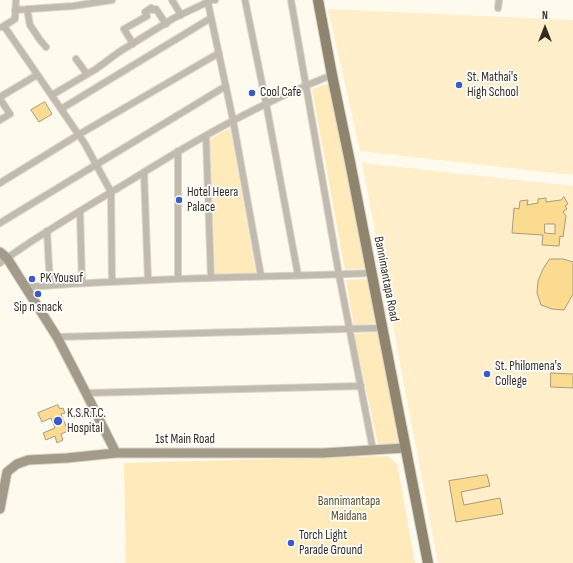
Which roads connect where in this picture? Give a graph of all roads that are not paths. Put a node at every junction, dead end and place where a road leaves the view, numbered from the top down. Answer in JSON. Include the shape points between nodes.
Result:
{"nodes":[{"id":1,"x":112,"y":0,"type":"edge"},
{"id":2,"x":172,"y":0,"type":"edge"},
{"id":3,"x":215,"y":0,"type":"edge"},
{"id":4,"x":245,"y":0,"type":"edge"},
{"id":5,"x":291,"y":0,"type":"edge"},
{"id":6,"x":318,"y":0,"type":"edge"},
{"id":7,"x":499,"y":0,"type":"edge"},
{"id":8,"x":208,"y":3,"type":"junction"},
{"id":9,"x":16,"y":5,"type":"edge"},
{"id":10,"x":498,"y":8,"type":"dead end"},
{"id":11,"x":27,"y":10,"type":"junction"},
{"id":12,"x":181,"y":15,"type":"junction"},
{"id":13,"x":211,"y":18,"type":"junction"},
{"id":14,"x":166,"y":24,"type":"junction"},
{"id":15,"x":2,"y":27,"type":"edge"},
{"id":16,"x":133,"y":44,"type":"junction"},
{"id":17,"x":46,"y":47,"type":"dead end"},
{"id":18,"x":219,"y":53,"type":"junction"},
{"id":19,"x":76,"y":59,"type":"dead end"},
{"id":20,"x":37,"y":74,"type":"junction"},
{"id":21,"x":87,"y":74,"type":"junction"},
{"id":22,"x":332,"y":75,"type":"junction"},
{"id":23,"x":306,"y":85,"type":"junction"},
{"id":24,"x":226,"y":86,"type":"junction"},
{"id":25,"x":52,"y":95,"type":"junction"},
{"id":26,"x":0,"y":98,"type":"edge"},
{"id":27,"x":266,"y":103,"type":"junction"},
{"id":28,"x":61,"y":109,"type":"junction"},
{"id":29,"x":0,"y":120,"type":"edge"},
{"id":30,"x":233,"y":120,"type":"junction"},
{"id":31,"x":78,"y":134,"type":"junction"},
{"id":32,"x":206,"y":136,"type":"junction"},
{"id":33,"x":178,"y":151,"type":"junction"},
{"id":34,"x":96,"y":164,"type":"junction"},
{"id":35,"x":144,"y":172,"type":"junction"},
{"id":36,"x":0,"y":183,"type":"edge"},
{"id":37,"x":111,"y":192,"type":"junction"},
{"id":38,"x":80,"y":211,"type":"junction"},
{"id":39,"x":0,"y":223,"type":"edge"},
{"id":40,"x":47,"y":231,"type":"junction"},
{"id":41,"x":2,"y":258,"type":"edge"},
{"id":42,"x":372,"y":273,"type":"junction"},
{"id":43,"x":298,"y":275,"type":"junction"},
{"id":44,"x":339,"y":275,"type":"junction"},
{"id":45,"x":261,"y":276,"type":"junction"},
{"id":46,"x":211,"y":278,"type":"junction"},
{"id":47,"x":178,"y":279,"type":"junction"},
{"id":48,"x":148,"y":280,"type":"junction"},
{"id":49,"x":112,"y":282,"type":"junction"},
{"id":50,"x":82,"y":283,"type":"junction"},
{"id":51,"x":50,"y":285,"type":"junction"},
{"id":52,"x":25,"y":287,"type":"junction"},
{"id":53,"x":382,"y":328,"type":"junction"},
{"id":54,"x":350,"y":329,"type":"junction"},
{"id":55,"x":57,"y":337,"type":"junction"},
{"id":56,"x":361,"y":386,"type":"junction"},
{"id":57,"x":86,"y":393,"type":"junction"},
{"id":58,"x":405,"y":448,"type":"junction"},
{"id":59,"x":373,"y":450,"type":"junction"},
{"id":60,"x":116,"y":453,"type":"junction"},
{"id":61,"x":0,"y":509,"type":"edge"},
{"id":62,"x":428,"y":563,"type":"edge"}],
"edges":[{"from":1,"to":11,"type":"street"},
{"from":2,"to":12,"type":"street"},
{"from":3,"to":8,"type":"street"},
{"from":4,"to":27,"type":"street"},
{"from":5,"to":23,"type":"street"},
{"from":6,"to":22,"type":"main road","name":"Bannimantapa Road"},
{"from":7,"to":10,"type":"street"},
{"from":8,"to":12,"type":"street"},
{"from":8,"to":13,"type":"street"},
{"from":9,"to":11,"type":"street"},
{"from":9,"to":15,"type":"street","via":[[15,19]]},
{"from":11,"to":17,"type":"street","via":[[30,25]]},
{"from":12,"to":14,"type":"street"},
{"from":13,"to":18,"type":"street"},
{"from":13,"to":28,"type":"street"},
{"from":14,"to":16,"type":"street"},
{"from":14,"to":16,"type":"street","via":[[156,8],[144,12],[147,16],[124,28]]},
{"from":15,"to":20,"type":"street"},
{"from":16,"to":21,"type":"street"},
{"from":18,"to":24,"type":"street"},
{"from":18,"to":31,"type":"street"},
{"from":19,"to":21,"type":"street"},
{"from":20,"to":25,"type":"street"},
{"from":20,"to":26,"type":"street"},
{"from":21,"to":25,"type":"street"},
{"from":22,"to":23,"type":"street"},
{"from":22,"to":42,"type":"main road","name":"Bannimantapa Road"},
{"from":23,"to":27,"type":"street"},
{"from":23,"to":44,"type":"street"},
{"from":24,"to":30,"type":"street"},
{"from":24,"to":34,"type":"street"},
{"from":25,"to":28,"type":"street"},
{"from":26,"to":29,"type":"street","via":[[10,114]]},
{"from":27,"to":30,"type":"street"},
{"from":27,"to":43,"type":"street"},
{"from":28,"to":31,"type":"street"},
{"from":30,"to":32,"type":"street"},
{"from":30,"to":45,"type":"street"},
{"from":31,"to":34,"type":"street"},
{"from":31,"to":36,"type":"street"},
{"from":32,"to":33,"type":"street"},
{"from":32,"to":46,"type":"street"},
{"from":33,"to":35,"type":"street"},
{"from":33,"to":47,"type":"street"},
{"from":34,"to":37,"type":"street"},
{"from":34,"to":39,"type":"street"},
{"from":35,"to":37,"type":"street"},
{"from":35,"to":48,"type":"street"},
{"from":37,"to":38,"type":"street"},
{"from":37,"to":49,"type":"street"},
{"from":38,"to":40,"type":"street"},
{"from":38,"to":50,"type":"street"},
{"from":40,"to":41,"type":"street"},
{"from":40,"to":51,"type":"street"},
{"from":41,"to":52,"type":"street"},
{"from":42,"to":44,"type":"street"},
{"from":42,"to":53,"type":"main road","name":"Bannimantapa Road"},
{"from":43,"to":44,"type":"street"},
{"from":43,"to":45,"type":"street"},
{"from":44,"to":54,"type":"street"},
{"from":45,"to":46,"type":"street"},
{"from":46,"to":47,"type":"street"},
{"from":47,"to":48,"type":"street"},
{"from":48,"to":49,"type":"street"},
{"from":49,"to":50,"type":"street"},
{"from":50,"to":51,"type":"street"},
{"from":51,"to":52,"type":"street"},
{"from":52,"to":55,"type":"street"},
{"from":53,"to":54,"type":"street"},
{"from":53,"to":58,"type":"main road","name":"Bannimantapa Road"},
{"from":54,"to":55,"type":"street"},
{"from":54,"to":56,"type":"street"},
{"from":55,"to":57,"type":"street"},
{"from":56,"to":57,"type":"street"},
{"from":56,"to":59,"type":"street"},
{"from":57,"to":60,"type":"street"},
{"from":58,"to":59,"type":"street","name":"1st Main Road"},
{"from":58,"to":62,"type":"main road","name":"Bannimantapa Road"},
{"from":59,"to":60,"type":"street","name":"1st Main Road","via":[[315,453]]},
{"from":60,"to":61,"type":"street","name":"1st Main Road","via":[[28,460],[17,464],[7,472]]}]}
